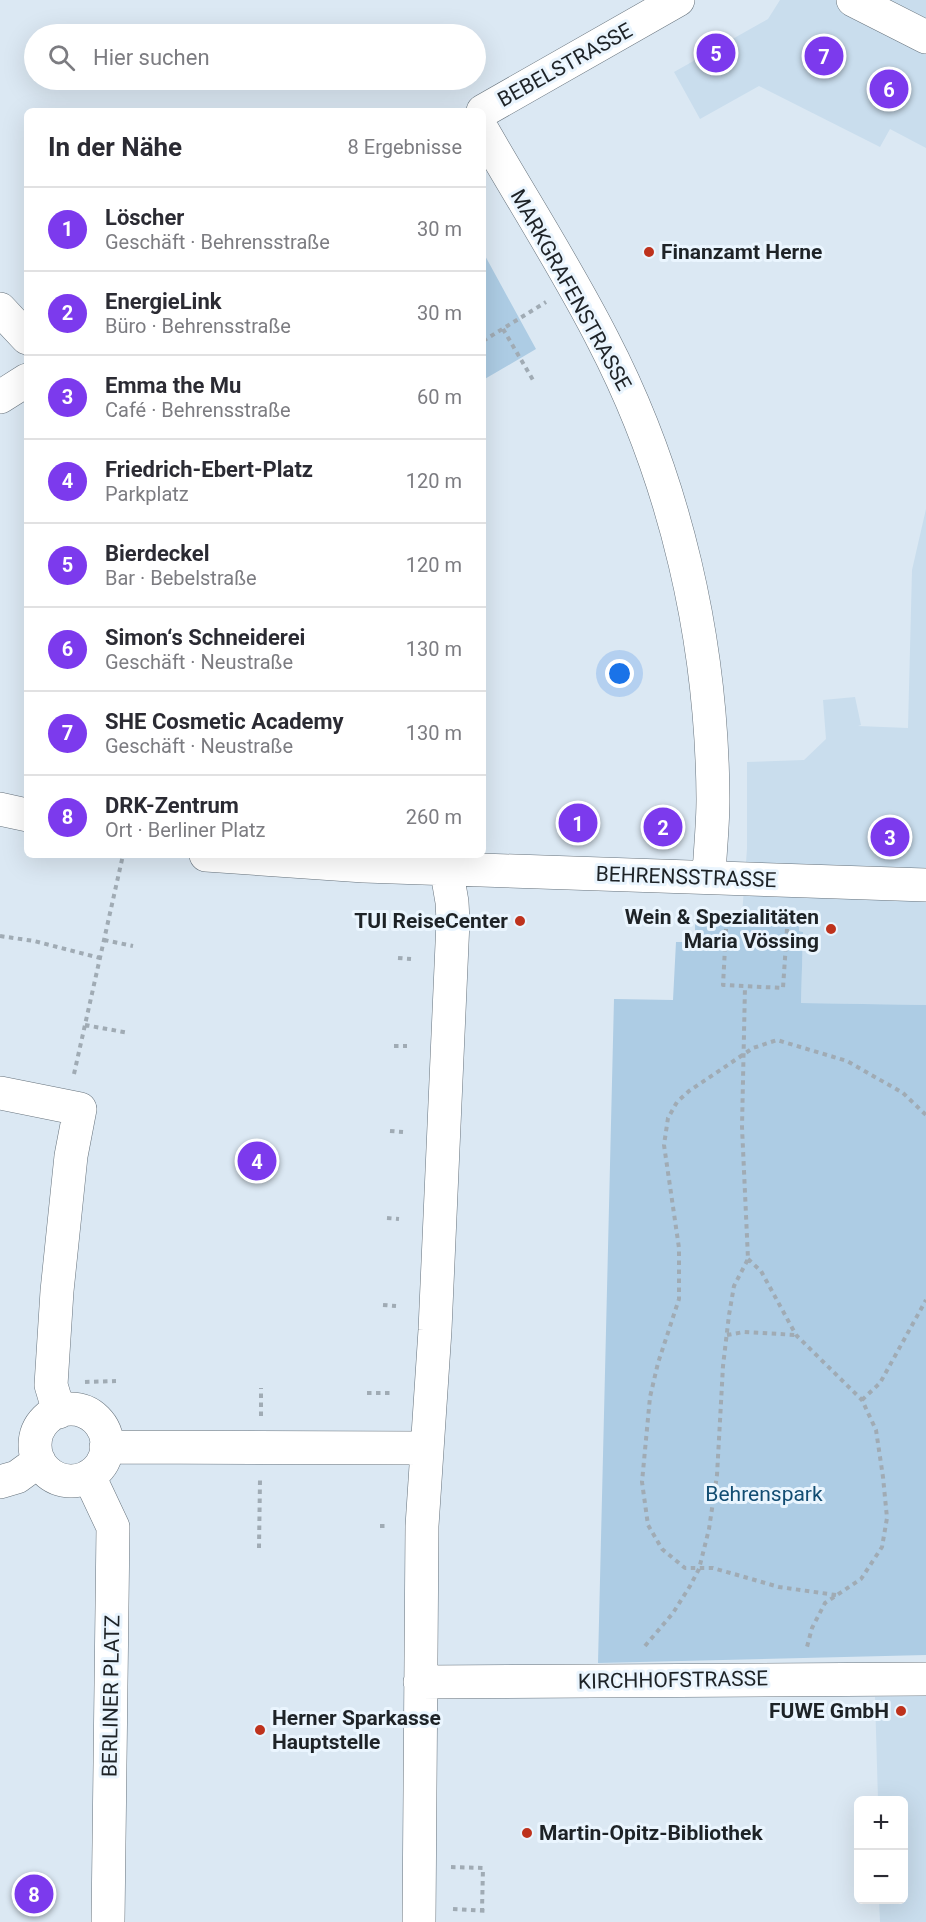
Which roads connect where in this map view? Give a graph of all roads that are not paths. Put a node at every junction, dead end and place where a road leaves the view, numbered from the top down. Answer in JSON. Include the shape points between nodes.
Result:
{"nodes":[{"id":1,"x":678,"y":0,"type":"edge"},
{"id":2,"x":853,"y":0,"type":"edge"},
{"id":3,"x":650,"y":9,"type":"edge"},
{"id":4,"x":926,"y":37,"type":"edge"},
{"id":5,"x":486,"y":109,"type":"edge"},
{"id":6,"x":486,"y":136,"type":"edge"},
{"id":7,"x":0,"y":309,"type":"edge"},
{"id":8,"x":24,"y":335,"type":"edge"},
{"id":9,"x":24,"y":382,"type":"edge"},
{"id":10,"x":0,"y":397,"type":"edge"},
{"id":11,"x":0,"y":809,"type":"edge"},
{"id":12,"x":24,"y":814,"type":"edge"},
{"id":13,"x":244,"y":858,"type":"edge"},
{"id":14,"x":445,"y":862,"type":"edge"},
{"id":15,"x":719,"y":877,"type":"junction"},
{"id":16,"x":926,"y":885,"type":"edge"},
{"id":17,"x":0,"y":1093,"type":"edge"},
{"id":18,"x":59,"y":1412,"type":"junction"},
{"id":19,"x":106,"y":1447,"type":"junction"},
{"id":20,"x":425,"y":1448,"type":"junction"},
{"id":21,"x":39,"y":1461,"type":"junction"},
{"id":22,"x":88,"y":1476,"type":"junction"},
{"id":23,"x":0,"y":1482,"type":"edge"},
{"id":24,"x":926,"y":1679,"type":"edge"},
{"id":25,"x":420,"y":1682,"type":"junction"},
{"id":26,"x":108,"y":1922,"type":"edge"},
{"id":27,"x":420,"y":1922,"type":"edge"}],
"edges":[{"from":1,"to":3,"type":"street","name":"BEBELSTRASSE"},
{"from":2,"to":4,"type":"street"},
{"from":3,"to":5,"type":"street","name":"BEBELSTRASSE"},
{"from":6,"to":15,"type":"street","name":"MARKGRAFENSTRASSE","via":[[603,340],[656,460],[680,542],[696,621],[708,706]]},
{"from":7,"to":8,"type":"street"},
{"from":9,"to":10,"type":"street"},
{"from":11,"to":12,"type":"street"},
{"from":13,"to":14,"type":"street","name":"BEHRENSSTRASSE","via":[[319,864]]},
{"from":14,"to":15,"type":"street","name":"BEHRENSSTRASSE"},
{"from":14,"to":20,"type":"street","via":[[452,902],[452,945],[435,1330]]},
{"from":15,"to":16,"type":"street","name":"BEHRENSSTRASSE"},
{"from":17,"to":18,"type":"street","via":[[80,1109],[70,1156],[57,1291],[51,1385]]},
{"from":18,"to":19,"type":"street","via":[[79,1410],[96,1420]]},
{"from":18,"to":21,"type":"street","via":[[50,1416],[38,1432],[35,1451]]},
{"from":19,"to":20,"type":"street"},
{"from":19,"to":22,"type":"street","via":[[101,1464]]},
{"from":20,"to":25,"type":"street"},
{"from":21,"to":22,"type":"street","via":[[51,1476],[60,1479],[80,1480]]},
{"from":21,"to":23,"type":"street","via":[[18,1477]]},
{"from":22,"to":26,"type":"street","name":"BERLINER PLATZ","via":[[113,1527]]},
{"from":24,"to":25,"type":"street","name":"KIRCHHOFSTRASSE"},
{"from":25,"to":27,"type":"street"}]}
